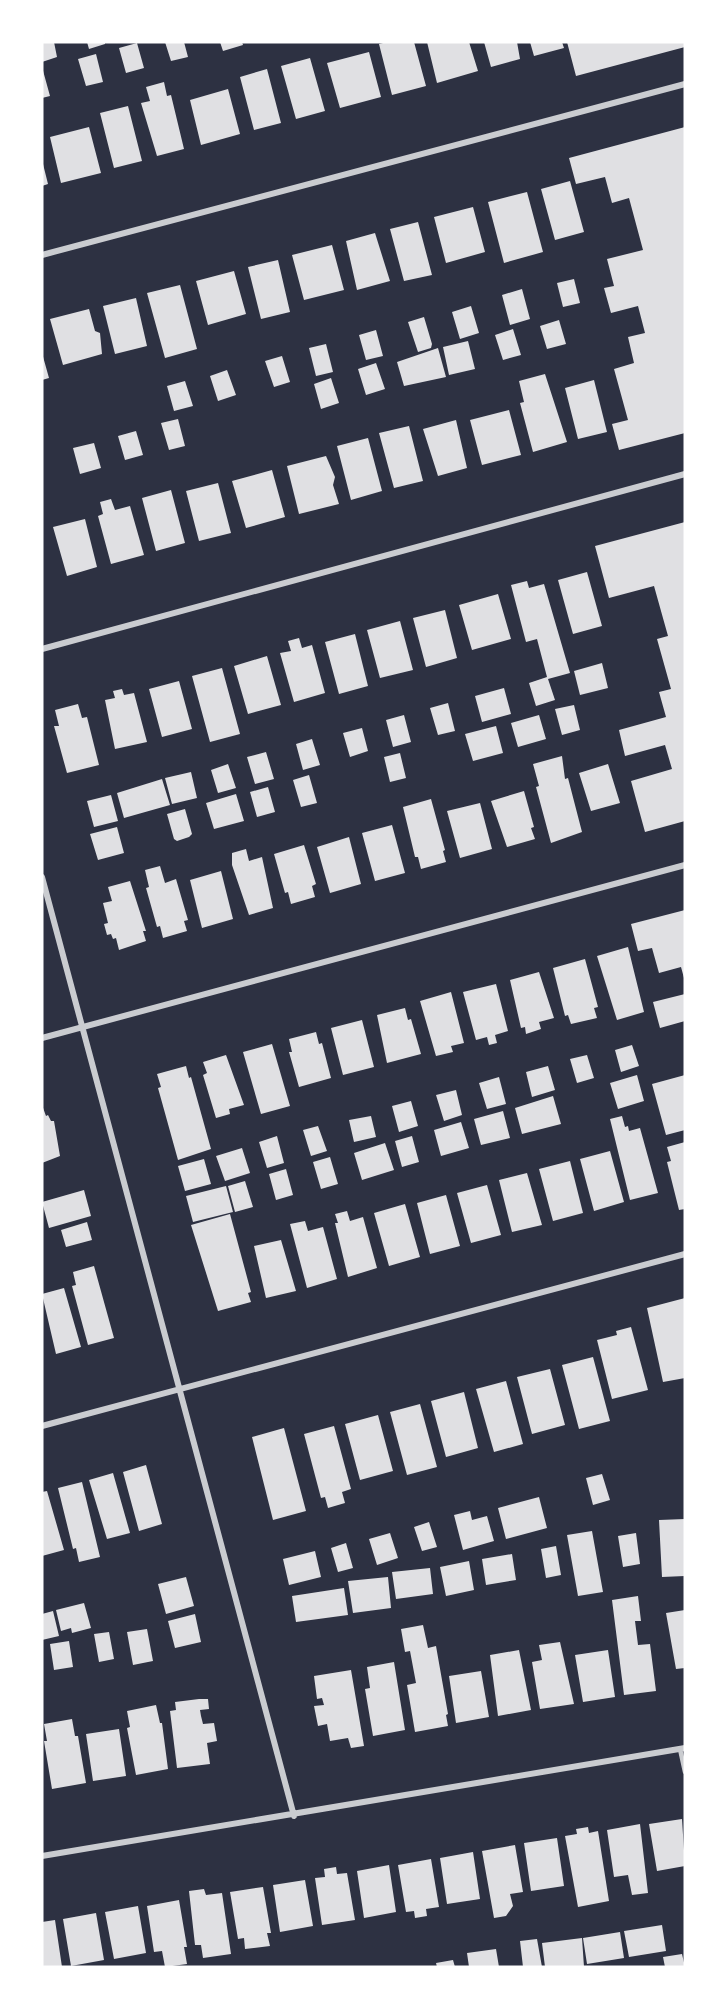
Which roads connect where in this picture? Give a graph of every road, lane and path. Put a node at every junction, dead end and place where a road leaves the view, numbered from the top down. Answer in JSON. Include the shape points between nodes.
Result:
{"nodes":[{"id":1,"x":685,"y":84,"type":"edge"},
{"id":2,"x":42,"y":255,"type":"edge"},
{"id":3,"x":685,"y":474,"type":"edge"},
{"id":4,"x":42,"y":649,"type":"edge"},
{"id":5,"x":685,"y":865,"type":"edge"},
{"id":6,"x":42,"y":877,"type":"edge"},
{"id":7,"x":82,"y":1027,"type":"junction"},
{"id":8,"x":42,"y":1038,"type":"edge"},
{"id":9,"x":685,"y":1254,"type":"edge"},
{"id":10,"x":180,"y":1389,"type":"junction"},
{"id":11,"x":42,"y":1426,"type":"edge"},
{"id":12,"x":683,"y":1749,"type":"edge"},
{"id":13,"x":685,"y":1772,"type":"edge"},
{"id":14,"x":294,"y":1816,"type":"junction"},
{"id":15,"x":42,"y":1856,"type":"edge"}],
"edges":[{"from":1,"to":2,"type":"street"},
{"from":3,"to":4,"type":"street"},
{"from":5,"to":7,"type":"street"},
{"from":6,"to":7,"type":"street"},
{"from":7,"to":8,"type":"street"},
{"from":7,"to":10,"type":"street"},
{"from":9,"to":10,"type":"street"},
{"from":10,"to":11,"type":"street"},
{"from":10,"to":14,"type":"street"},
{"from":12,"to":13,"type":"lane"},
{"from":12,"to":14,"type":"street"},
{"from":14,"to":15,"type":"street"}]}
